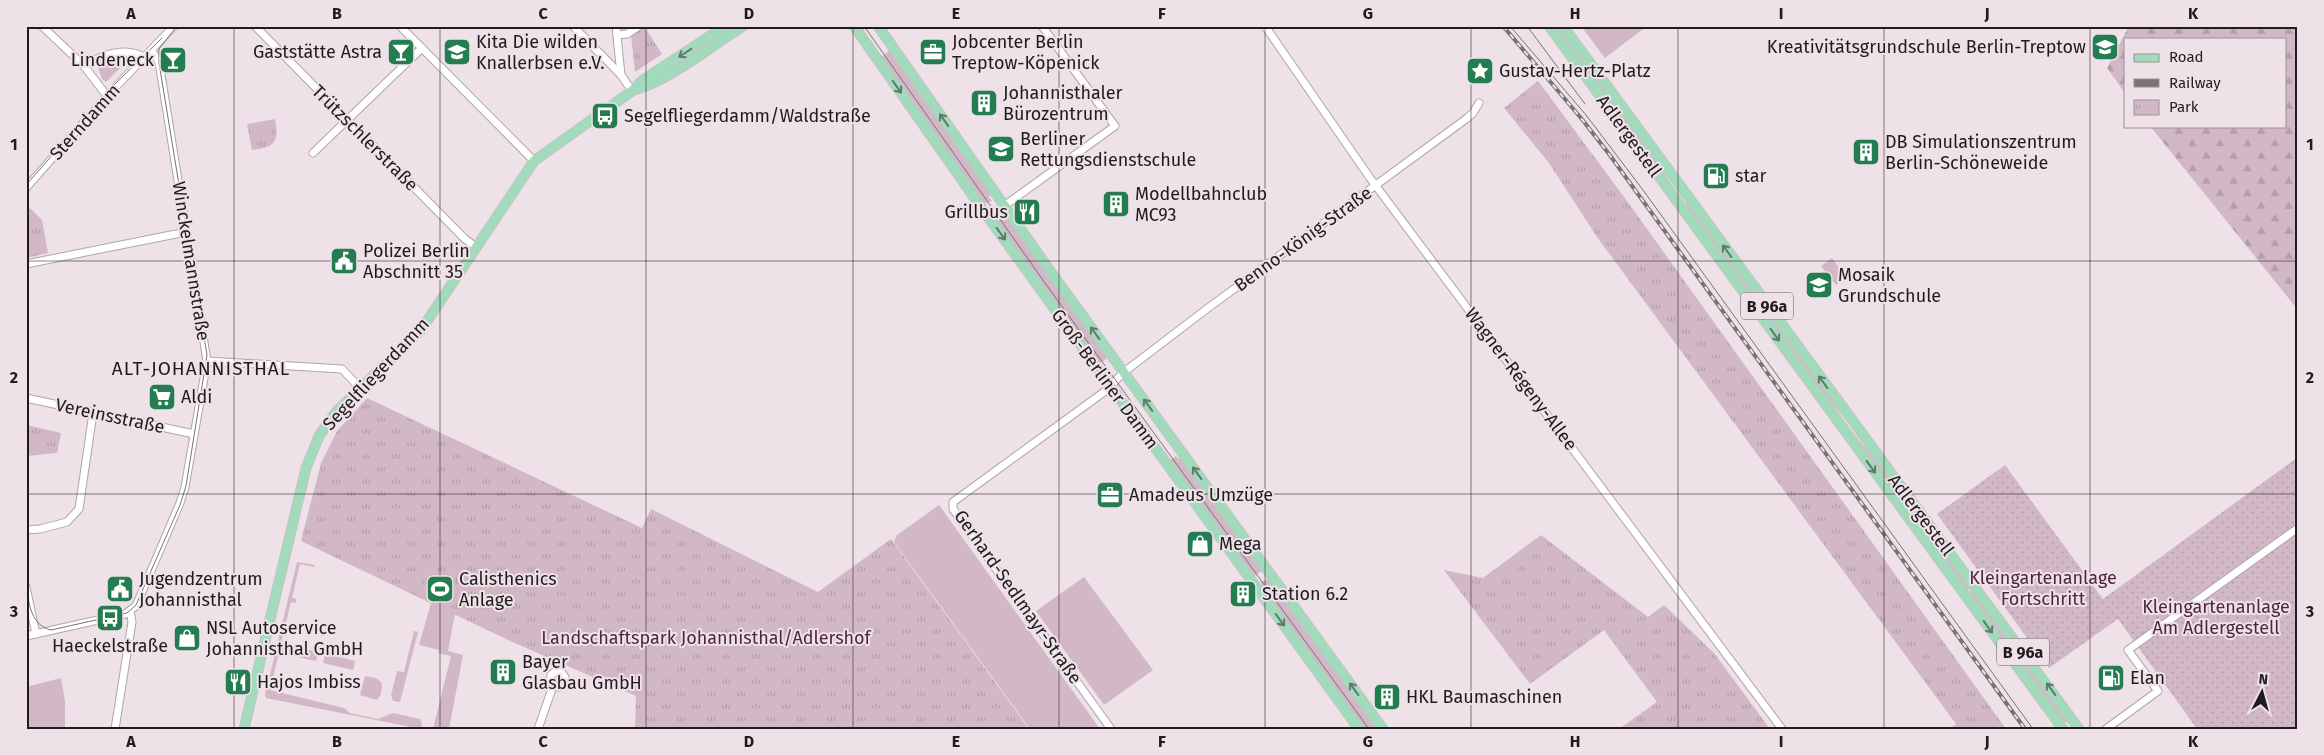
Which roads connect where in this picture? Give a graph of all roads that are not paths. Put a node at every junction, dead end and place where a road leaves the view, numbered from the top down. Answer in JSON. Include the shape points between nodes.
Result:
{"nodes":[{"id":1,"x":42,"y":26,"type":"edge"},
{"id":2,"x":174,"y":26,"type":"edge"},
{"id":3,"x":255,"y":26,"type":"edge"},
{"id":4,"x":400,"y":26,"type":"edge"},
{"id":5,"x":573,"y":26,"type":"edge"},
{"id":6,"x":616,"y":26,"type":"edge"},
{"id":7,"x":639,"y":26,"type":"edge"},
{"id":8,"x":725,"y":26,"type":"edge"},
{"id":9,"x":743,"y":26,"type":"edge"},
{"id":10,"x":854,"y":26,"type":"edge"},
{"id":11,"x":878,"y":26,"type":"edge"},
{"id":12,"x":1042,"y":26,"type":"edge"},
{"id":13,"x":1265,"y":26,"type":"edge"},
{"id":14,"x":1549,"y":26,"type":"edge"},
{"id":15,"x":1563,"y":26,"type":"edge"},
{"id":16,"x":617,"y":35,"type":"junction"},
{"id":17,"x":422,"y":48,"type":"junction"},
{"id":18,"x":152,"y":51,"type":"junction"},
{"id":19,"x":145,"y":58,"type":"junction"},
{"id":20,"x":84,"y":66,"type":"junction"},
{"id":21,"x":621,"y":75,"type":"junction"},
{"id":22,"x":632,"y":91,"type":"junction"},
{"id":23,"x":107,"y":96,"type":"junction"},
{"id":24,"x":1480,"y":103,"type":"dead end"},
{"id":25,"x":348,"y":120,"type":"junction"},
{"id":26,"x":313,"y":153,"type":"dead end"},
{"id":27,"x":534,"y":161,"type":"junction"},
{"id":28,"x":1376,"y":185,"type":"junction"},
{"id":29,"x":26,"y":188,"type":"edge"},
{"id":30,"x":1683,"y":191,"type":"junction"},
{"id":31,"x":1674,"y":197,"type":"junction"},
{"id":32,"x":1004,"y":206,"type":"junction"},
{"id":33,"x":186,"y":232,"type":"junction"},
{"id":34,"x":476,"y":248,"type":"junction"},
{"id":35,"x":26,"y":264,"type":"edge"},
{"id":36,"x":206,"y":361,"type":"junction"},
{"id":37,"x":1124,"y":372,"type":"junction"},
{"id":38,"x":1110,"y":386,"type":"junction"},
{"id":39,"x":362,"y":389,"type":"junction"},
{"id":40,"x":26,"y":398,"type":"edge"},
{"id":41,"x":93,"y":413,"type":"junction"},
{"id":42,"x":1852,"y":421,"type":"junction"},
{"id":43,"x":1843,"y":428,"type":"junction"},
{"id":44,"x":194,"y":434,"type":"junction"},
{"id":45,"x":2298,"y":528,"type":"edge"},
{"id":46,"x":26,"y":530,"type":"edge"},
{"id":47,"x":26,"y":587,"type":"edge"},
{"id":48,"x":130,"y":611,"type":"junction"},
{"id":49,"x":36,"y":634,"type":"junction"},
{"id":50,"x":26,"y":636,"type":"edge"},
{"id":51,"x":553,"y":686,"type":"dead end"},
{"id":52,"x":115,"y":729,"type":"edge"},
{"id":53,"x":244,"y":729,"type":"edge"},
{"id":54,"x":538,"y":729,"type":"edge"},
{"id":55,"x":1112,"y":729,"type":"edge"},
{"id":56,"x":1359,"y":729,"type":"edge"},
{"id":57,"x":1383,"y":729,"type":"edge"},
{"id":58,"x":1782,"y":729,"type":"edge"},
{"id":59,"x":2063,"y":729,"type":"edge"},
{"id":60,"x":2080,"y":729,"type":"edge"},
{"id":61,"x":2106,"y":729,"type":"edge"}],
"edges":[{"from":1,"to":20,"type":"street"},
{"from":2,"to":18,"type":"street","name":"Sterndamm"},
{"from":3,"to":25,"type":"street","name":"Trützschlerstraße"},
{"from":4,"to":17,"type":"street"},
{"from":5,"to":21,"type":"street"},
{"from":6,"to":16,"type":"street"},
{"from":7,"to":16,"type":"street","via":[[627,34]]},
{"from":8,"to":22,"type":"main road","name":"Segelfliegerdamm","one_way":true,"via":[[643,80]]},
{"from":9,"to":22,"type":"main road","name":"Segelfliegerdamm","via":[[647,87]]},
{"from":10,"to":38,"type":"main road","name":"Groß-Berliner Damm","one_way":true},
{"from":32,"to":11,"type":"main road","name":"Groß-Berliner Damm","one_way":true},
{"from":12,"to":32,"type":"street","via":[[1115,126]]},
{"from":13,"to":28,"type":"street","name":"Wagner-Régeny-Allee"},
{"from":14,"to":31,"type":"main road","name":"Adlergestell","number":"B 96a"},
{"from":15,"to":30,"type":"main road","name":"Adlergestell","number":"B 96a"},
{"from":16,"to":21,"type":"street"},
{"from":17,"to":25,"type":"street"},
{"from":17,"to":27,"type":"street"},
{"from":18,"to":19,"type":"street","name":"Sterndamm"},
{"from":18,"to":33,"type":"street","name":"Winckelmannstraße","via":[[159,60]]},
{"from":19,"to":20,"type":"street","name":"Sterndamm","via":[[136,52],[120,52]]},
{"from":19,"to":23,"type":"street","name":"Sterndamm"},
{"from":20,"to":23,"type":"street"},
{"from":21,"to":22,"type":"street"},
{"from":22,"to":27,"type":"main road","name":"Segelfliegerdamm"},
{"from":23,"to":29,"type":"street","name":"Sterndamm"},
{"from":24,"to":28,"type":"street","name":"Benno-König-Straße","via":[[1466,119]]},
{"from":25,"to":26,"type":"street"},
{"from":25,"to":34,"type":"street","name":"Trützschlerstraße"},
{"from":27,"to":34,"type":"main road","name":"Segelfliegerdamm"},
{"from":28,"to":37,"type":"street","name":"Benno-König-Straße"},
{"from":28,"to":58,"type":"street","name":"Wagner-Régeny-Allee"},
{"from":30,"to":31,"type":"main road"},
{"from":42,"to":30,"type":"main road","name":"Adlergestell","number":"B 96a","one_way":true},
{"from":31,"to":43,"type":"main road","name":"Adlergestell","number":"B 96a","one_way":true},
{"from":37,"to":32,"type":"main road","name":"Groß-Berliner Damm","one_way":true},
{"from":33,"to":35,"type":"street"},
{"from":33,"to":36,"type":"street","name":"Winckelmannstraße"},
{"from":34,"to":39,"type":"main road","name":"Segelfliegerdamm","via":[[421,330]]},
{"from":36,"to":39,"type":"street","via":[[342,369]]},
{"from":36,"to":44,"type":"street","name":"Winckelmannstraße"},
{"from":37,"to":38,"type":"street","name":"Benno-König-Straße"},
{"from":57,"to":37,"type":"main road","name":"Groß-Berliner Damm","one_way":true},
{"from":38,"to":55,"type":"street","name":"Gerhard-Sedlmayr-Straße","via":[[955,500],[952,506]]},
{"from":38,"to":56,"type":"main road","name":"Groß-Berliner Damm","one_way":true},
{"from":39,"to":53,"type":"main road","name":"Segelfliegerdamm","via":[[336,412],[312,452]]},
{"from":40,"to":41,"type":"street","name":"Vereinsstraße"},
{"from":41,"to":44,"type":"street","name":"Vereinsstraße"},
{"from":41,"to":46,"type":"street","via":[[79,510],[67,522]]},
{"from":42,"to":43,"type":"main road"},
{"from":60,"to":42,"type":"main road","name":"Adlergestell","number":"B 96a","one_way":true},
{"from":43,"to":59,"type":"main road","name":"Adlergestell","number":"B 96a","one_way":true},
{"from":44,"to":48,"type":"street","name":"Winckelmannstraße","via":[[180,503],[136,606]]},
{"from":45,"to":61,"type":"street","via":[[2128,650],[2158,691]]},
{"from":47,"to":49,"type":"street"},
{"from":48,"to":49,"type":"street"},
{"from":48,"to":52,"type":"street","via":[[132,622]]},
{"from":49,"to":50,"type":"street"},
{"from":51,"to":54,"type":"street"}]}
